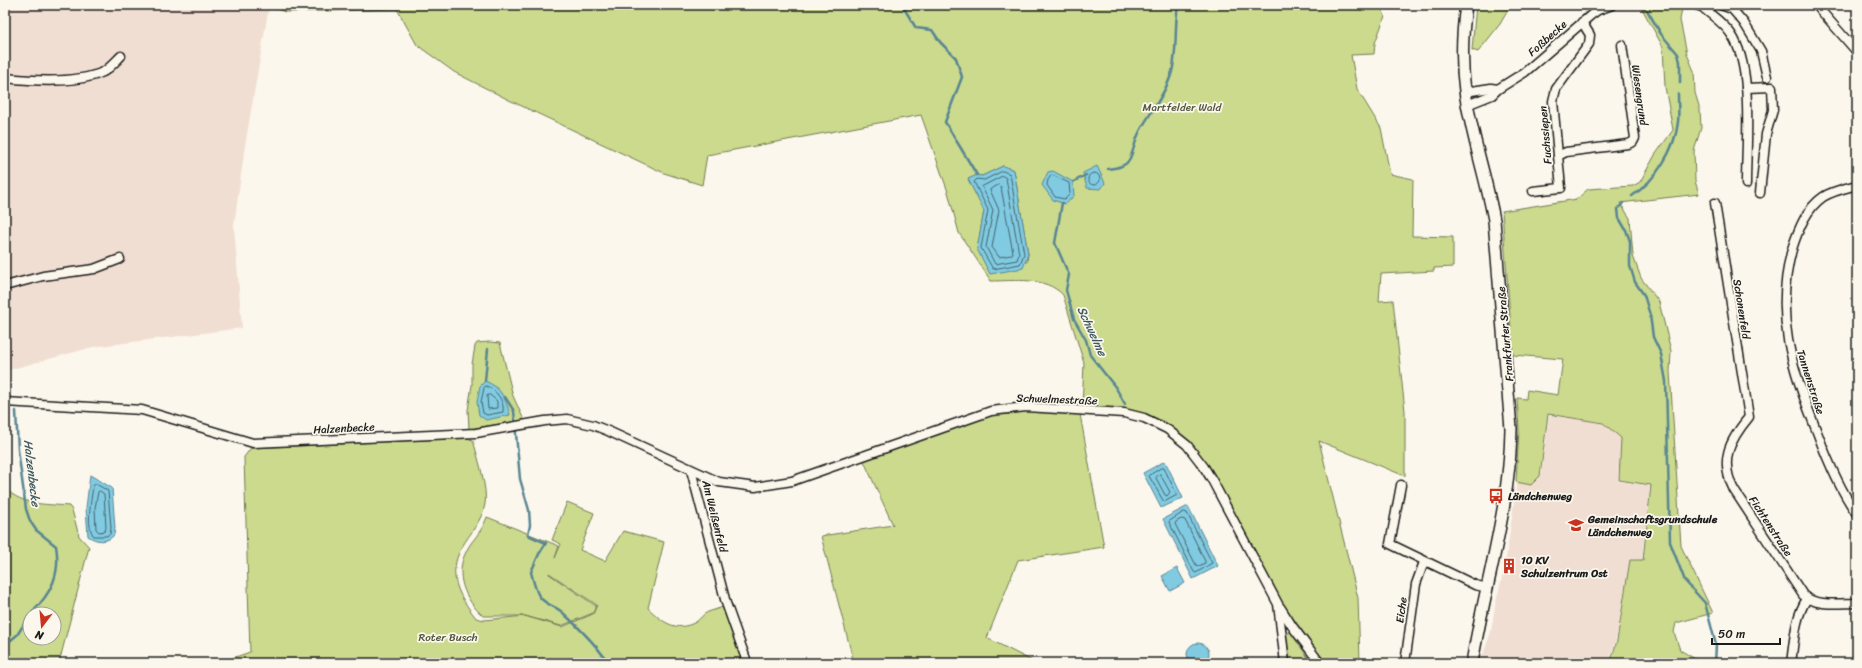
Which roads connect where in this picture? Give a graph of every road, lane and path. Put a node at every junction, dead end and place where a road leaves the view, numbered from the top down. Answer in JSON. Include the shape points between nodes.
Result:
{"nodes":[{"id":1,"x":1466,"y":5,"type":"edge"},
{"id":2,"x":1612,"y":5,"type":"edge"},
{"id":3,"x":1722,"y":5,"type":"edge"},
{"id":4,"x":1816,"y":5,"type":"edge"},
{"id":5,"x":1702,"y":6,"type":"edge"},
{"id":6,"x":1582,"y":22,"type":"junction"},
{"id":7,"x":1622,"y":45,"type":"dead end"},
{"id":8,"x":1857,"y":52,"type":"edge"},
{"id":9,"x":121,"y":56,"type":"dead end"},
{"id":10,"x":1767,"y":77,"type":"dead end"},
{"id":11,"x":5,"y":78,"type":"edge"},
{"id":12,"x":1746,"y":88,"type":"junction"},
{"id":13,"x":1498,"y":89,"type":"junction"},
{"id":14,"x":1465,"y":92,"type":"junction"},
{"id":15,"x":1468,"y":105,"type":"junction"},
{"id":16,"x":1558,"y":156,"type":"junction"},
{"id":17,"x":1746,"y":184,"type":"dead end"},
{"id":18,"x":1857,"y":185,"type":"edge"},
{"id":19,"x":1533,"y":191,"type":"dead end"},
{"id":20,"x":1760,"y":193,"type":"dead end"},
{"id":21,"x":1714,"y":203,"type":"dead end"},
{"id":22,"x":120,"y":259,"type":"dead end"},
{"id":23,"x":5,"y":286,"type":"edge"},
{"id":24,"x":5,"y":402,"type":"edge"},
{"id":25,"x":1749,"y":418,"type":"joint"},
{"id":26,"x":515,"y":427,"type":"joint"},
{"id":27,"x":691,"y":470,"type":"junction"},
{"id":28,"x":1401,"y":485,"type":"dead end"},
{"id":29,"x":1857,"y":514,"type":"edge"},
{"id":30,"x":1424,"y":562,"type":"junction"},
{"id":31,"x":1488,"y":588,"type":"junction"},
{"id":32,"x":1807,"y":599,"type":"junction"},
{"id":33,"x":1857,"y":603,"type":"edge"},
{"id":34,"x":1278,"y":604,"type":"junction"},
{"id":35,"x":746,"y":659,"type":"dead end"},
{"id":36,"x":1285,"y":663,"type":"edge"},
{"id":37,"x":1320,"y":663,"type":"edge"},
{"id":38,"x":1405,"y":663,"type":"edge"},
{"id":39,"x":1472,"y":663,"type":"edge"},
{"id":40,"x":1791,"y":663,"type":"edge"}],
"edges":[{"from":1,"to":14,"type":"main road","name":"Frankfurter Straße","via":[[1462,32]]},
{"from":2,"to":6,"type":"street","name":"Foßbecke","via":[[1598,10]]},
{"from":3,"to":10,"type":"street","via":[[1732,9],[1761,51]]},
{"from":4,"to":8,"type":"street"},
{"from":5,"to":12,"type":"street","via":[[1730,33],[1740,49]]},
{"from":6,"to":13,"type":"street","name":"Foßbecke","via":[[1525,72]]},
{"from":6,"to":16,"type":"street","name":"Fuchssiepen","via":[[1590,35],[1589,44],[1556,88],[1553,101]]},
{"from":7,"to":16,"type":"street","name":"Wiesengrund","via":[[1635,138],[1633,142],[1566,152]]},
{"from":9,"to":11,"type":"street","via":[[104,72],[77,78],[43,81]]},
{"from":12,"to":17,"type":"street"},
{"from":12,"to":20,"type":"street","via":[[1772,87],[1773,110],[1766,134]]},
{"from":13,"to":14,"type":"street","name":"Foßbecke"},
{"from":13,"to":15,"type":"street","name":"Foßbecke","via":[[1492,96]]},
{"from":14,"to":15,"type":"main road","name":"Frankfurter Straße"},
{"from":15,"to":31,"type":"main road","name":"Frankfurter Straße","via":[[1494,220],[1511,414],[1508,486]]},
{"from":16,"to":19,"type":"street","name":"Fuchssiepen","via":[[1561,188]]},
{"from":18,"to":29,"type":"street","name":"Tannenstraße","via":[[1823,197],[1804,218],[1786,269],[1784,294],[1791,360],[1804,401],[1824,452]]},
{"from":21,"to":25,"type":"street","name":"Schonenfeld"},
{"from":22,"to":23,"type":"street","via":[[94,269],[43,276]]},
{"from":24,"to":26,"type":"street","name":"Halzenbecke","via":[[142,410],[253,443],[476,433]]},
{"from":25,"to":32,"type":"street","name":"Fichtenstraße","via":[[1738,431],[1728,451],[1728,479]]},
{"from":26,"to":27,"type":"street","name":"Am Weißenfeld","via":[[567,419],[593,425]]},
{"from":27,"to":34,"type":"street","name":"Schwelmestraße","via":[[719,482],[755,487],[792,481],[991,411],[1026,407],[1124,413],[1144,418],[1167,429],[1191,450],[1212,480]]},
{"from":27,"to":35,"type":"street","name":"Am Weißenfeld","via":[[726,603]]},
{"from":28,"to":30,"type":"street","via":[[1390,544]]},
{"from":30,"to":31,"type":"street","via":[[1475,585]]},
{"from":30,"to":38,"type":"street","name":"Eiche","via":[[1416,584]]},
{"from":31,"to":39,"type":"main road","name":"Frankfurter Straße"},
{"from":32,"to":33,"type":"street","via":[[1817,602]]},
{"from":32,"to":40,"type":"street","via":[[1800,612]]},
{"from":34,"to":36,"type":"street","name":"Schwelmestraße"},
{"from":34,"to":37,"type":"street"}]}
